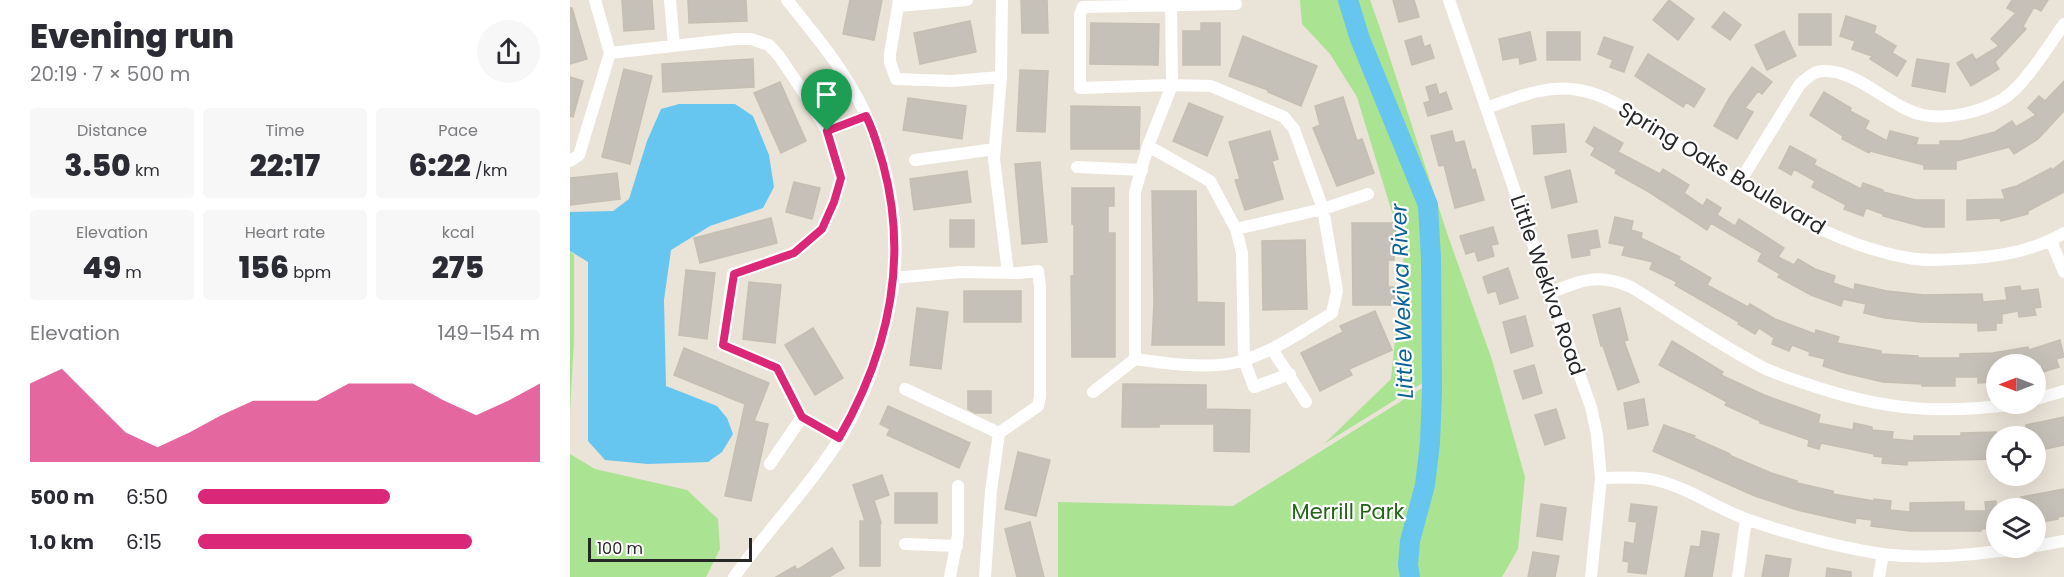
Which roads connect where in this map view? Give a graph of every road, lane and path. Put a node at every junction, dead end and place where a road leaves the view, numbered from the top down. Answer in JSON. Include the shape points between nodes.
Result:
{"nodes":[{"id":1,"x":595,"y":0,"type":"edge"},
{"id":2,"x":670,"y":0,"type":"edge"},
{"id":3,"x":787,"y":0,"type":"edge"},
{"id":4,"x":967,"y":0,"type":"edge"},
{"id":5,"x":1002,"y":0,"type":"edge"},
{"id":6,"x":1449,"y":0,"type":"edge"},
{"id":7,"x":899,"y":3,"type":"edge"},
{"id":8,"x":1171,"y":3,"type":"edge"},
{"id":9,"x":1236,"y":4,"type":"dead end"},
{"id":10,"x":2064,"y":24,"type":"edge"},
{"id":11,"x":674,"y":46,"type":"junction"},
{"id":12,"x":610,"y":53,"type":"junction"},
{"id":13,"x":1001,"y":77,"type":"junction"},
{"id":14,"x":1172,"y":85,"type":"junction"},
{"id":15,"x":1486,"y":108,"type":"junction"},
{"id":16,"x":866,"y":116,"type":"junction"},
{"id":17,"x":827,"y":131,"type":"junction"},
{"id":18,"x":1148,"y":146,"type":"junction"},
{"id":19,"x":995,"y":149,"type":"junction"},
{"id":20,"x":915,"y":160,"type":"dead end"},
{"id":21,"x":570,"y":161,"type":"edge"},
{"id":22,"x":1077,"y":167,"type":"dead end"},
{"id":23,"x":1142,"y":170,"type":"junction"},
{"id":24,"x":1739,"y":183,"type":"junction"},
{"id":25,"x":1368,"y":194,"type":"dead end"},
{"id":26,"x":1323,"y":209,"type":"junction"},
{"id":27,"x":1236,"y":229,"type":"junction"},
{"id":28,"x":2064,"y":233,"type":"edge"},
{"id":29,"x":2051,"y":241,"type":"junction"},
{"id":30,"x":2064,"y":272,"type":"edge"},
{"id":31,"x":1008,"y":273,"type":"junction"},
{"id":32,"x":893,"y":278,"type":"junction"},
{"id":33,"x":1550,"y":293,"type":"junction"},
{"id":34,"x":1272,"y":349,"type":"junction"},
{"id":35,"x":1135,"y":358,"type":"junction"},
{"id":36,"x":1244,"y":360,"type":"junction"},
{"id":37,"x":1290,"y":374,"type":"junction"},
{"id":38,"x":905,"y":389,"type":"dead end"},
{"id":39,"x":2064,"y":390,"type":"edge"},
{"id":40,"x":1093,"y":392,"type":"dead end"},
{"id":41,"x":2046,"y":396,"type":"edge"},
{"id":42,"x":1306,"y":402,"type":"dead end"},
{"id":43,"x":1986,"y":408,"type":"edge"},
{"id":44,"x":802,"y":417,"type":"junction"},
{"id":45,"x":999,"y":432,"type":"junction"},
{"id":46,"x":839,"y":438,"type":"junction"},
{"id":47,"x":770,"y":464,"type":"dead end"},
{"id":48,"x":1601,"y":478,"type":"junction"},
{"id":49,"x":958,"y":486,"type":"dead end"},
{"id":50,"x":1746,"y":519,"type":"junction"},
{"id":51,"x":2064,"y":541,"type":"edge"},
{"id":52,"x":905,"y":544,"type":"dead end"},
{"id":53,"x":2046,"y":544,"type":"edge"},
{"id":54,"x":957,"y":546,"type":"junction"},
{"id":55,"x":1986,"y":552,"type":"edge"},
{"id":56,"x":1883,"y":554,"type":"junction"},
{"id":57,"x":734,"y":577,"type":"edge"},
{"id":58,"x":950,"y":577,"type":"edge"},
{"id":59,"x":985,"y":577,"type":"edge"},
{"id":60,"x":1591,"y":577,"type":"edge"},
{"id":61,"x":1738,"y":577,"type":"edge"},
{"id":62,"x":1879,"y":577,"type":"edge"}],
"edges":[{"from":1,"to":12,"type":"street"},
{"from":2,"to":11,"type":"street"},
{"from":3,"to":16,"type":"street","via":[[828,52]]},
{"from":4,"to":7,"type":"street"},
{"from":5,"to":13,"type":"street"},
{"from":6,"to":15,"type":"street","name":"Little Wekiva Road"},
{"from":7,"to":13,"type":"street","via":[[890,54],[896,79],[952,81]]},
{"from":8,"to":9,"type":"street"},
{"from":8,"to":14,"type":"street"},
{"from":8,"to":14,"type":"street","via":[[1083,6],[1080,88]]},
{"from":10,"to":24,"type":"street","via":[[2026,76],[2004,98],[1975,111],[1924,115],[1902,108],[1839,73],[1822,71],[1810,75],[1800,84]]},
{"from":11,"to":12,"type":"street"},
{"from":11,"to":17,"type":"street","via":[[736,39],[769,45]]},
{"from":12,"to":21,"type":"street","via":[[579,155]]},
{"from":13,"to":19,"type":"street"},
{"from":14,"to":18,"type":"street"},
{"from":14,"to":26,"type":"street","via":[[1210,86],[1284,117],[1294,129]]},
{"from":15,"to":24,"type":"street","name":"Spring Oaks Boulevard","via":[[1554,88],[1606,97]]},
{"from":15,"to":33,"type":"street","name":"Little Wekiva Road"},
{"from":16,"to":17,"type":"street"},
{"from":16,"to":32,"type":"street","via":[[889,188],[895,232]]},
{"from":17,"to":44,"type":"street","via":[[841,178],[822,229],[794,253],[734,274],[723,345],[777,368]]},
{"from":18,"to":23,"type":"street"},
{"from":18,"to":27,"type":"street","via":[[1210,181]]},
{"from":19,"to":20,"type":"street"},
{"from":19,"to":31,"type":"street"},
{"from":22,"to":23,"type":"street"},
{"from":23,"to":35,"type":"street","via":[[1135,192]]},
{"from":24,"to":29,"type":"street","name":"Spring Oaks Boulevard","via":[[1841,239],[1911,259],[1990,257]]},
{"from":25,"to":26,"type":"street"},
{"from":26,"to":27,"type":"street"},
{"from":26,"to":34,"type":"street","via":[[1337,291],[1332,313]]},
{"from":27,"to":36,"type":"street","via":[[1242,253]]},
{"from":28,"to":29,"type":"street","name":"Spring Oaks Boulevard"},
{"from":29,"to":30,"type":"street"},
{"from":31,"to":32,"type":"street","via":[[961,272]]},
{"from":31,"to":45,"type":"street","via":[[1038,271],[1040,396],[1038,406]]},
{"from":32,"to":46,"type":"street","via":[[877,360]]},
{"from":33,"to":43,"type":"street","via":[[1580,281],[1616,280],[1765,368],[1802,383],[1878,405],[1945,410]]},
{"from":33,"to":48,"type":"street","name":"Little Wekiva Road","via":[[1592,407]]},
{"from":34,"to":36,"type":"street"},
{"from":34,"to":37,"type":"street"},
{"from":35,"to":36,"type":"street","via":[[1174,364]]},
{"from":35,"to":40,"type":"street"},
{"from":36,"to":37,"type":"street","via":[[1254,387]]},
{"from":37,"to":42,"type":"street"},
{"from":38,"to":45,"type":"street"},
{"from":39,"to":41,"type":"street"},
{"from":44,"to":46,"type":"street"},
{"from":44,"to":47,"type":"street"},
{"from":45,"to":59,"type":"street"},
{"from":46,"to":57,"type":"street"},
{"from":48,"to":50,"type":"street","via":[[1656,480]]},
{"from":48,"to":60,"type":"street","name":"Little Wekiva Road"},
{"from":49,"to":54,"type":"street"},
{"from":50,"to":56,"type":"street","via":[[1814,540]]},
{"from":50,"to":61,"type":"street"},
{"from":51,"to":53,"type":"street"},
{"from":52,"to":54,"type":"street"},
{"from":54,"to":58,"type":"street"},
{"from":55,"to":56,"type":"street","via":[[1943,556]]},
{"from":56,"to":62,"type":"street"}]}
